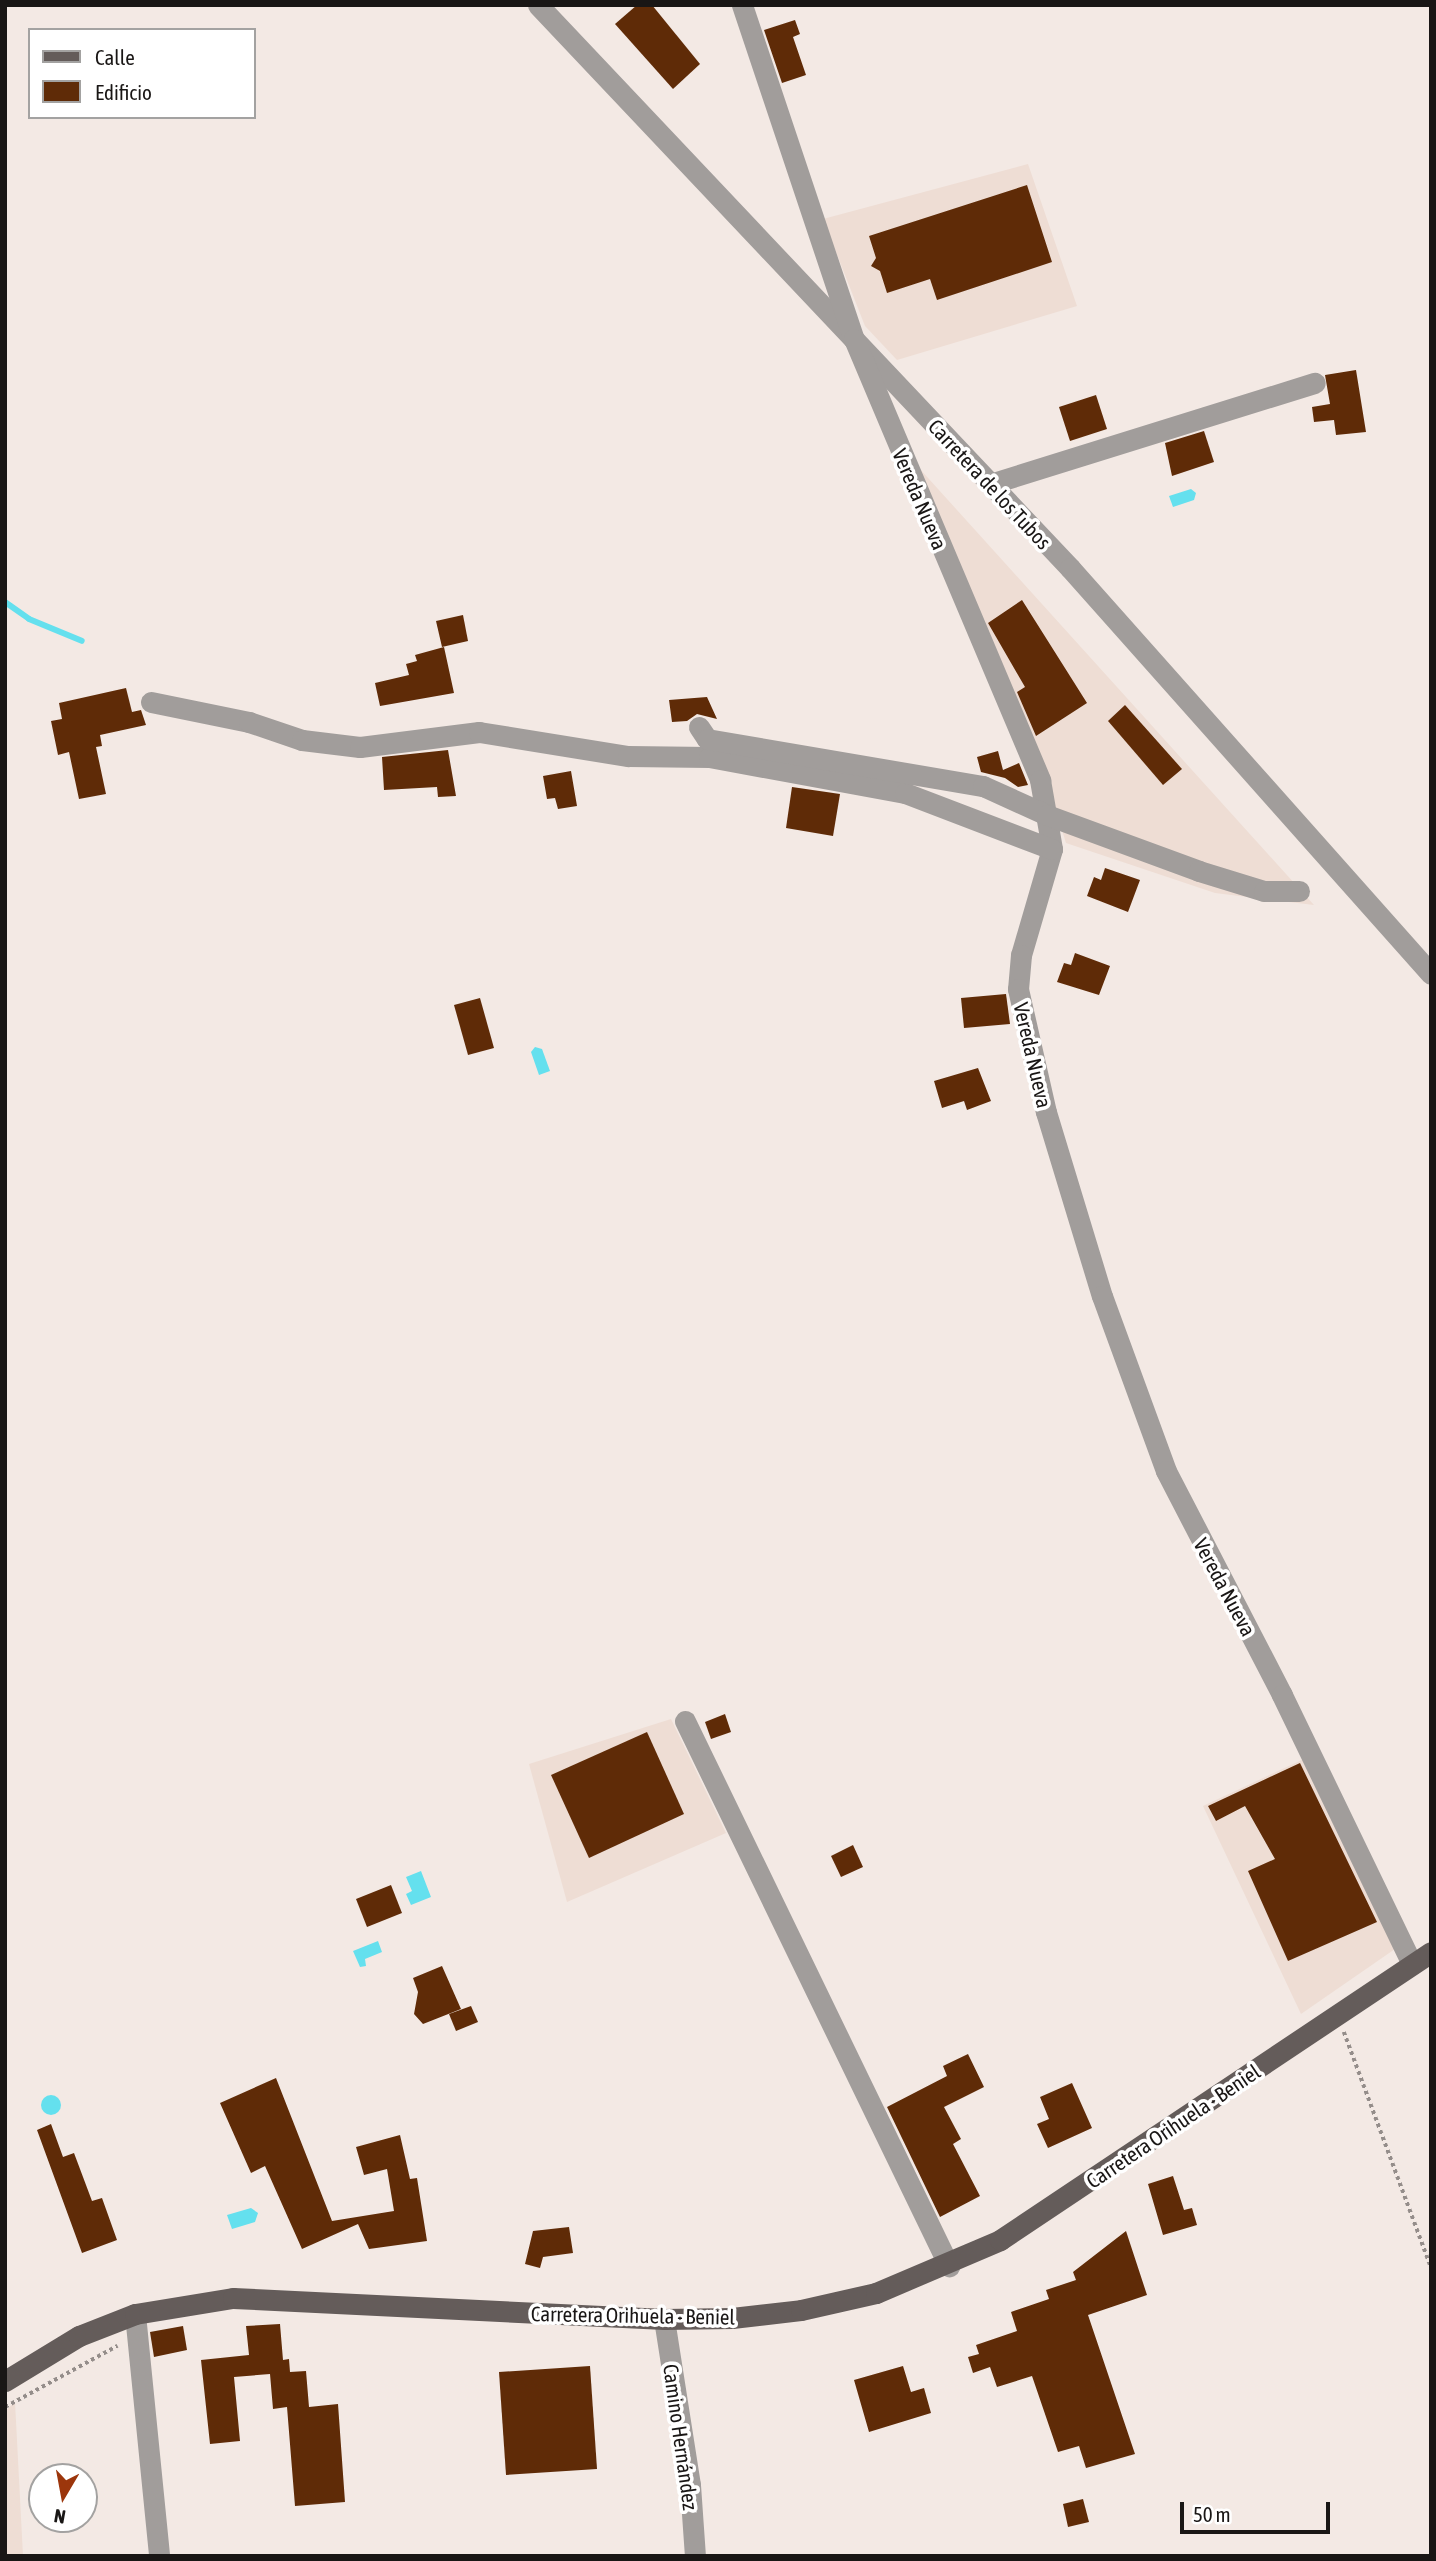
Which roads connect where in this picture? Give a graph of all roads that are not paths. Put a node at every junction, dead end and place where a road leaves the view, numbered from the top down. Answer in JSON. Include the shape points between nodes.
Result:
{"nodes":[{"id":1,"x":538,"y":5,"type":"edge"},
{"id":2,"x":742,"y":5,"type":"edge"},
{"id":3,"x":854,"y":339,"type":"junction"},
{"id":4,"x":1315,"y":383,"type":"dead end"},
{"id":5,"x":990,"y":484,"type":"junction"},
{"id":6,"x":150,"y":702,"type":"dead end"},
{"id":7,"x":699,"y":727,"type":"dead end"},
{"id":8,"x":1047,"y":815,"type":"junction"},
{"id":9,"x":1052,"y":849,"type":"junction"},
{"id":10,"x":1298,"y":891,"type":"dead end"},
{"id":11,"x":1431,"y":974,"type":"edge"},
{"id":12,"x":685,"y":1721,"type":"dead end"},
{"id":13,"x":1431,"y":1952,"type":"edge"},
{"id":14,"x":1412,"y":1964,"type":"junction"},
{"id":15,"x":949,"y":2266,"type":"junction"},
{"id":16,"x":664,"y":2319,"type":"junction"},
{"id":17,"x":136,"y":2322,"type":"junction"},
{"id":18,"x":5,"y":2381,"type":"edge"},
{"id":19,"x":159,"y":2556,"type":"edge"},
{"id":20,"x":695,"y":2556,"type":"edge"}],
"edges":[{"from":1,"to":3,"type":"street","name":"Carretera de los Tubos"},
{"from":2,"to":3,"type":"street","name":"Vereda Nueva"},
{"from":3,"to":5,"type":"street","name":"Carretera de los Tubos"},
{"from":3,"to":8,"type":"street","name":"Vereda Nueva","via":[[1027,745]]},
{"from":4,"to":5,"type":"street"},
{"from":5,"to":11,"type":"street","name":"Carretera de los Tubos"},
{"from":6,"to":9,"type":"street","via":[[249,722],[302,740],[360,747],[479,732],[628,756],[709,757],[905,793]]},
{"from":7,"to":8,"type":"street","via":[[707,738],[984,786]]},
{"from":8,"to":9,"type":"street","name":"Vereda Nueva"},
{"from":8,"to":10,"type":"street","via":[[1251,887]]},
{"from":9,"to":14,"type":"street","name":"Vereda Nueva","via":[[1021,955],[1018,989],[1046,1112],[1098,1283],[1166,1471],[1282,1695]]},
{"from":12,"to":15,"type":"street"},
{"from":13,"to":14,"type":"main road","name":"Carretera Orihuela - Beniel"},
{"from":14,"to":15,"type":"main road","name":"Carretera Orihuela - Beniel","via":[[1346,2026],[1000,2240]]},
{"from":15,"to":16,"type":"main road","name":"Carretera Orihuela - Beniel","via":[[876,2293],[801,2310]]},
{"from":16,"to":17,"type":"main road","name":"Carretera Orihuela - Beniel","via":[[233,2298]]},
{"from":16,"to":20,"type":"street","name":"Camino Hernández","via":[[690,2485]]},
{"from":17,"to":18,"type":"main road","name":"Carretera Orihuela - Beniel","via":[[79,2336]]},
{"from":17,"to":19,"type":"street"}]}
